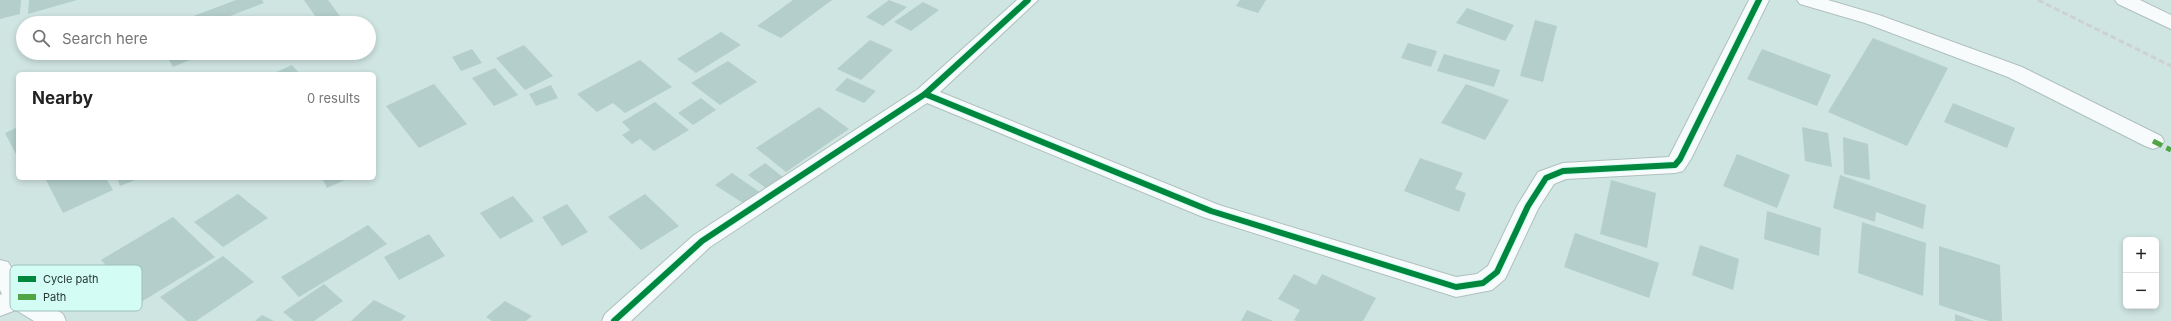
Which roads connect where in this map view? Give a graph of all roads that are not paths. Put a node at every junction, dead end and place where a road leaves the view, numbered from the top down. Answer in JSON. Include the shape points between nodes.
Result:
{"nodes":[{"id":1,"x":1028,"y":0,"type":"edge"},
{"id":2,"x":1759,"y":0,"type":"edge"},
{"id":3,"x":1807,"y":0,"type":"edge"},
{"id":4,"x":2125,"y":0,"type":"edge"},
{"id":5,"x":2171,"y":23,"type":"edge"},
{"id":6,"x":925,"y":94,"type":"junction"},
{"id":7,"x":2153,"y":141,"type":"dead end"},
{"id":8,"x":0,"y":269,"type":"edge"},
{"id":9,"x":8,"y":302,"type":"edge"},
{"id":10,"x":30,"y":311,"type":"edge"},
{"id":11,"x":54,"y":321,"type":"edge"},
{"id":12,"x":614,"y":321,"type":"edge"}],
"edges":[{"from":1,"to":6,"type":"street"},
{"from":2,"to":6,"type":"street","via":[[1680,159],[1674,165],[1563,171],[1546,178],[1528,206],[1497,272],[1483,283],[1456,286],[1211,211]]},
{"from":3,"to":7,"type":"street","via":[[1872,19],[2015,72]]},
{"from":4,"to":5,"type":"street"},
{"from":6,"to":12,"type":"street","via":[[702,240]]},
{"from":8,"to":9,"type":"street"},
{"from":10,"to":11,"type":"street"}]}
